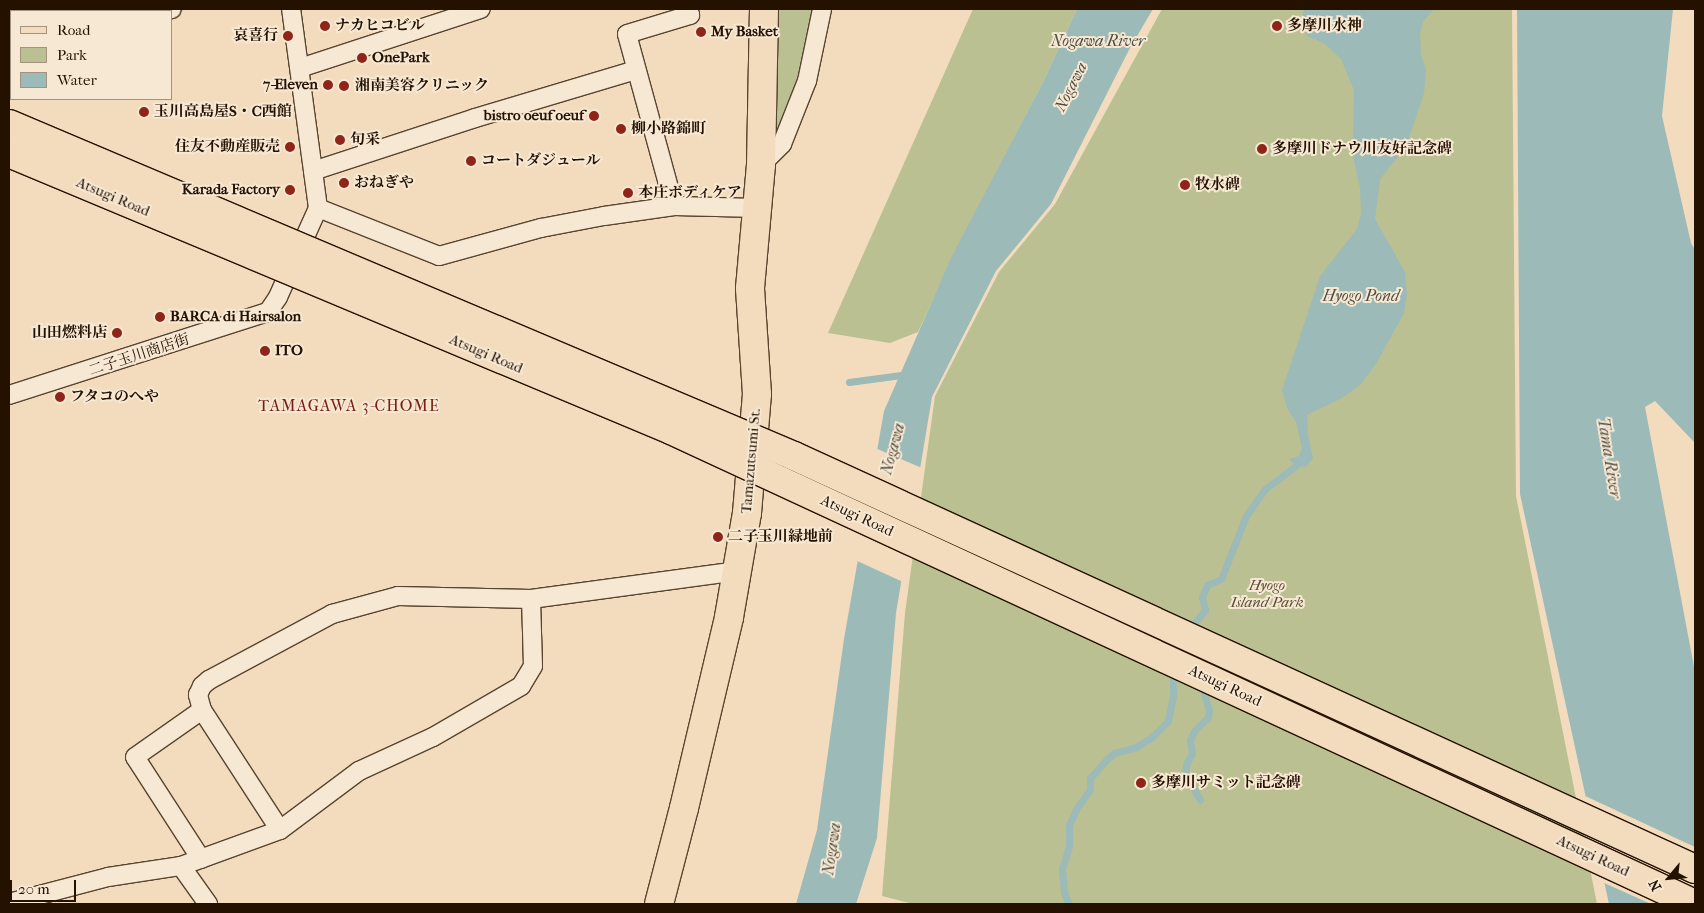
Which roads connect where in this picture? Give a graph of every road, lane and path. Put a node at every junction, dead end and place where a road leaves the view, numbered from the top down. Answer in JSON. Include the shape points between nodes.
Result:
{"nodes":[{"id":1,"x":290,"y":9,"type":"edge"},
{"id":2,"x":481,"y":9,"type":"edge"},
{"id":3,"x":688,"y":9,"type":"edge"},
{"id":4,"x":764,"y":9,"type":"edge"},
{"id":5,"x":822,"y":9,"type":"edge"},
{"id":6,"x":300,"y":68,"type":"junction"},
{"id":7,"x":636,"y":70,"type":"junction"},
{"id":8,"x":9,"y":124,"type":"edge"},
{"id":9,"x":9,"y":153,"type":"edge"},
{"id":10,"x":761,"y":165,"type":"junction"},
{"id":11,"x":313,"y":171,"type":"junction"},
{"id":12,"x":674,"y":206,"type":"junction"},
{"id":13,"x":318,"y":208,"type":"junction"},
{"id":14,"x":758,"y":208,"type":"junction"},
{"id":15,"x":9,"y":396,"type":"edge"},
{"id":16,"x":738,"y":571,"type":"junction"},
{"id":17,"x":531,"y":598,"type":"junction"},
{"id":18,"x":202,"y":710,"type":"junction"},
{"id":19,"x":280,"y":830,"type":"junction"},
{"id":20,"x":201,"y":859,"type":"junction"},
{"id":21,"x":181,"y":866,"type":"junction"},
{"id":22,"x":1695,"y":869,"type":"edge"},
{"id":23,"x":9,"y":904,"type":"edge"},
{"id":24,"x":208,"y":904,"type":"edge"},
{"id":25,"x":658,"y":904,"type":"edge"},
{"id":26,"x":1695,"y":904,"type":"edge"}],
"edges":[{"from":1,"to":6,"type":"street"},
{"from":2,"to":6,"type":"street"},
{"from":3,"to":7,"type":"street","via":[[690,15],[627,34]]},
{"from":4,"to":10,"type":"main road","name":"Tamazutsumi St."},
{"from":5,"to":10,"type":"street","via":[[807,81],[782,144]]},
{"from":6,"to":11,"type":"street"},
{"from":7,"to":11,"type":"street"},
{"from":7,"to":12,"type":"street"},
{"from":8,"to":22,"type":"main road","name":"Atsugi Road","bridge":true,"via":[[794,456]]},
{"from":9,"to":26,"type":"main road","name":"Atsugi Road","bridge":true,"via":[[671,430]]},
{"from":10,"to":14,"type":"main road","name":"Tamazutsumi St."},
{"from":11,"to":13,"type":"street"},
{"from":12,"to":13,"type":"street","via":[[541,228],[439,256]]},
{"from":12,"to":14,"type":"street"},
{"from":13,"to":15,"type":"street","name":"二子玉川商店街","via":[[278,297],[268,312]]},
{"from":14,"to":16,"type":"main road","name":"Tamazutsumi St.","via":[[750,288],[757,394],[748,513]]},
{"from":16,"to":17,"type":"street"},
{"from":16,"to":25,"type":"main road","name":"Tamazutsumi St.","via":[[684,808]]},
{"from":17,"to":18,"type":"street","via":[[398,596],[332,614],[209,680],[198,695]]},
{"from":17,"to":19,"type":"street","via":[[534,666],[520,686],[433,737],[359,771]]},
{"from":18,"to":19,"type":"street"},
{"from":18,"to":20,"type":"street","via":[[135,757]]},
{"from":19,"to":20,"type":"street"},
{"from":20,"to":21,"type":"street"},
{"from":21,"to":23,"type":"street","via":[[108,877]]},
{"from":21,"to":24,"type":"street"}]}
